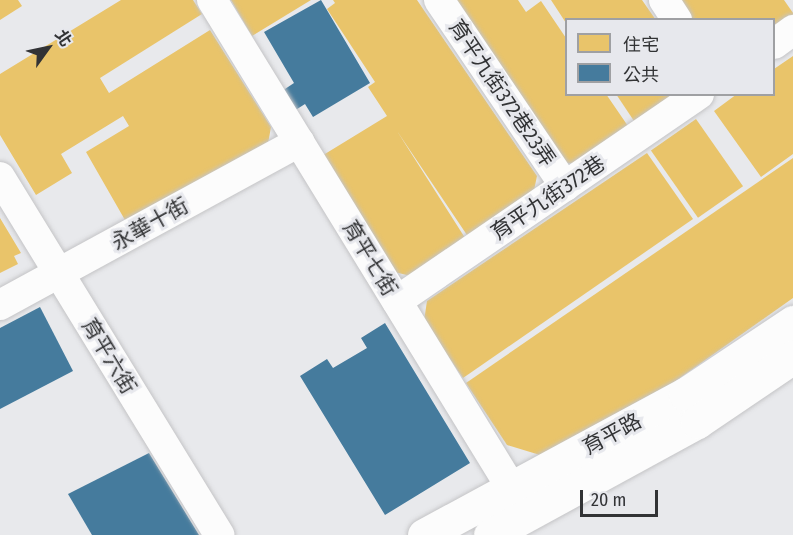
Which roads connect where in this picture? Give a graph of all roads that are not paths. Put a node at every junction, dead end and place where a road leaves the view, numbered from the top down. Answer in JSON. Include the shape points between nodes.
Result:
{"nodes":[{"id":1,"x":212,"y":0,"type":"edge"},
{"id":2,"x":439,"y":0,"type":"edge"},
{"id":3,"x":664,"y":0,"type":"edge"},
{"id":4,"x":676,"y":18,"type":"edge"},
{"id":5,"x":793,"y":30,"type":"edge"},
{"id":6,"x":775,"y":43,"type":"edge"},
{"id":7,"x":696,"y":96,"type":"edge"},
{"id":8,"x":299,"y":142,"type":"junction"},
{"id":9,"x":0,"y":177,"type":"edge"},
{"id":10,"x":565,"y":186,"type":"junction"},
{"id":11,"x":59,"y":274,"type":"junction"},
{"id":12,"x":397,"y":301,"type":"junction"},
{"id":13,"x":0,"y":305,"type":"edge"},
{"id":14,"x":793,"y":322,"type":"edge"},
{"id":15,"x":793,"y":357,"type":"edge"},
{"id":16,"x":519,"y":502,"type":"junction"},
{"id":17,"x":219,"y":535,"type":"edge"},
{"id":18,"x":424,"y":535,"type":"edge"},
{"id":19,"x":490,"y":535,"type":"edge"}],
"edges":[{"from":1,"to":8,"type":"street","name":"育平七街"},
{"from":2,"to":10,"type":"street","name":"育平九街372巷23弄"},
{"from":3,"to":4,"type":"street"},
{"from":5,"to":6,"type":"street"},
{"from":7,"to":10,"type":"street","name":"育平九街372巷"},
{"from":8,"to":11,"type":"street","name":"永華十街"},
{"from":8,"to":12,"type":"street","name":"育平七街"},
{"from":9,"to":11,"type":"street","name":"育平六街"},
{"from":10,"to":12,"type":"street","name":"育平九街372巷"},
{"from":11,"to":13,"type":"street","name":"永華十街"},
{"from":11,"to":17,"type":"street","name":"育平六街"},
{"from":12,"to":16,"type":"street","name":"育平七街"},
{"from":14,"to":16,"type":"street","name":"育平路"},
{"from":15,"to":16,"type":"street","name":"育平路","via":[[697,422]]},
{"from":16,"to":18,"type":"street","name":"育平路"},
{"from":16,"to":19,"type":"street","name":"育平路"}]}
